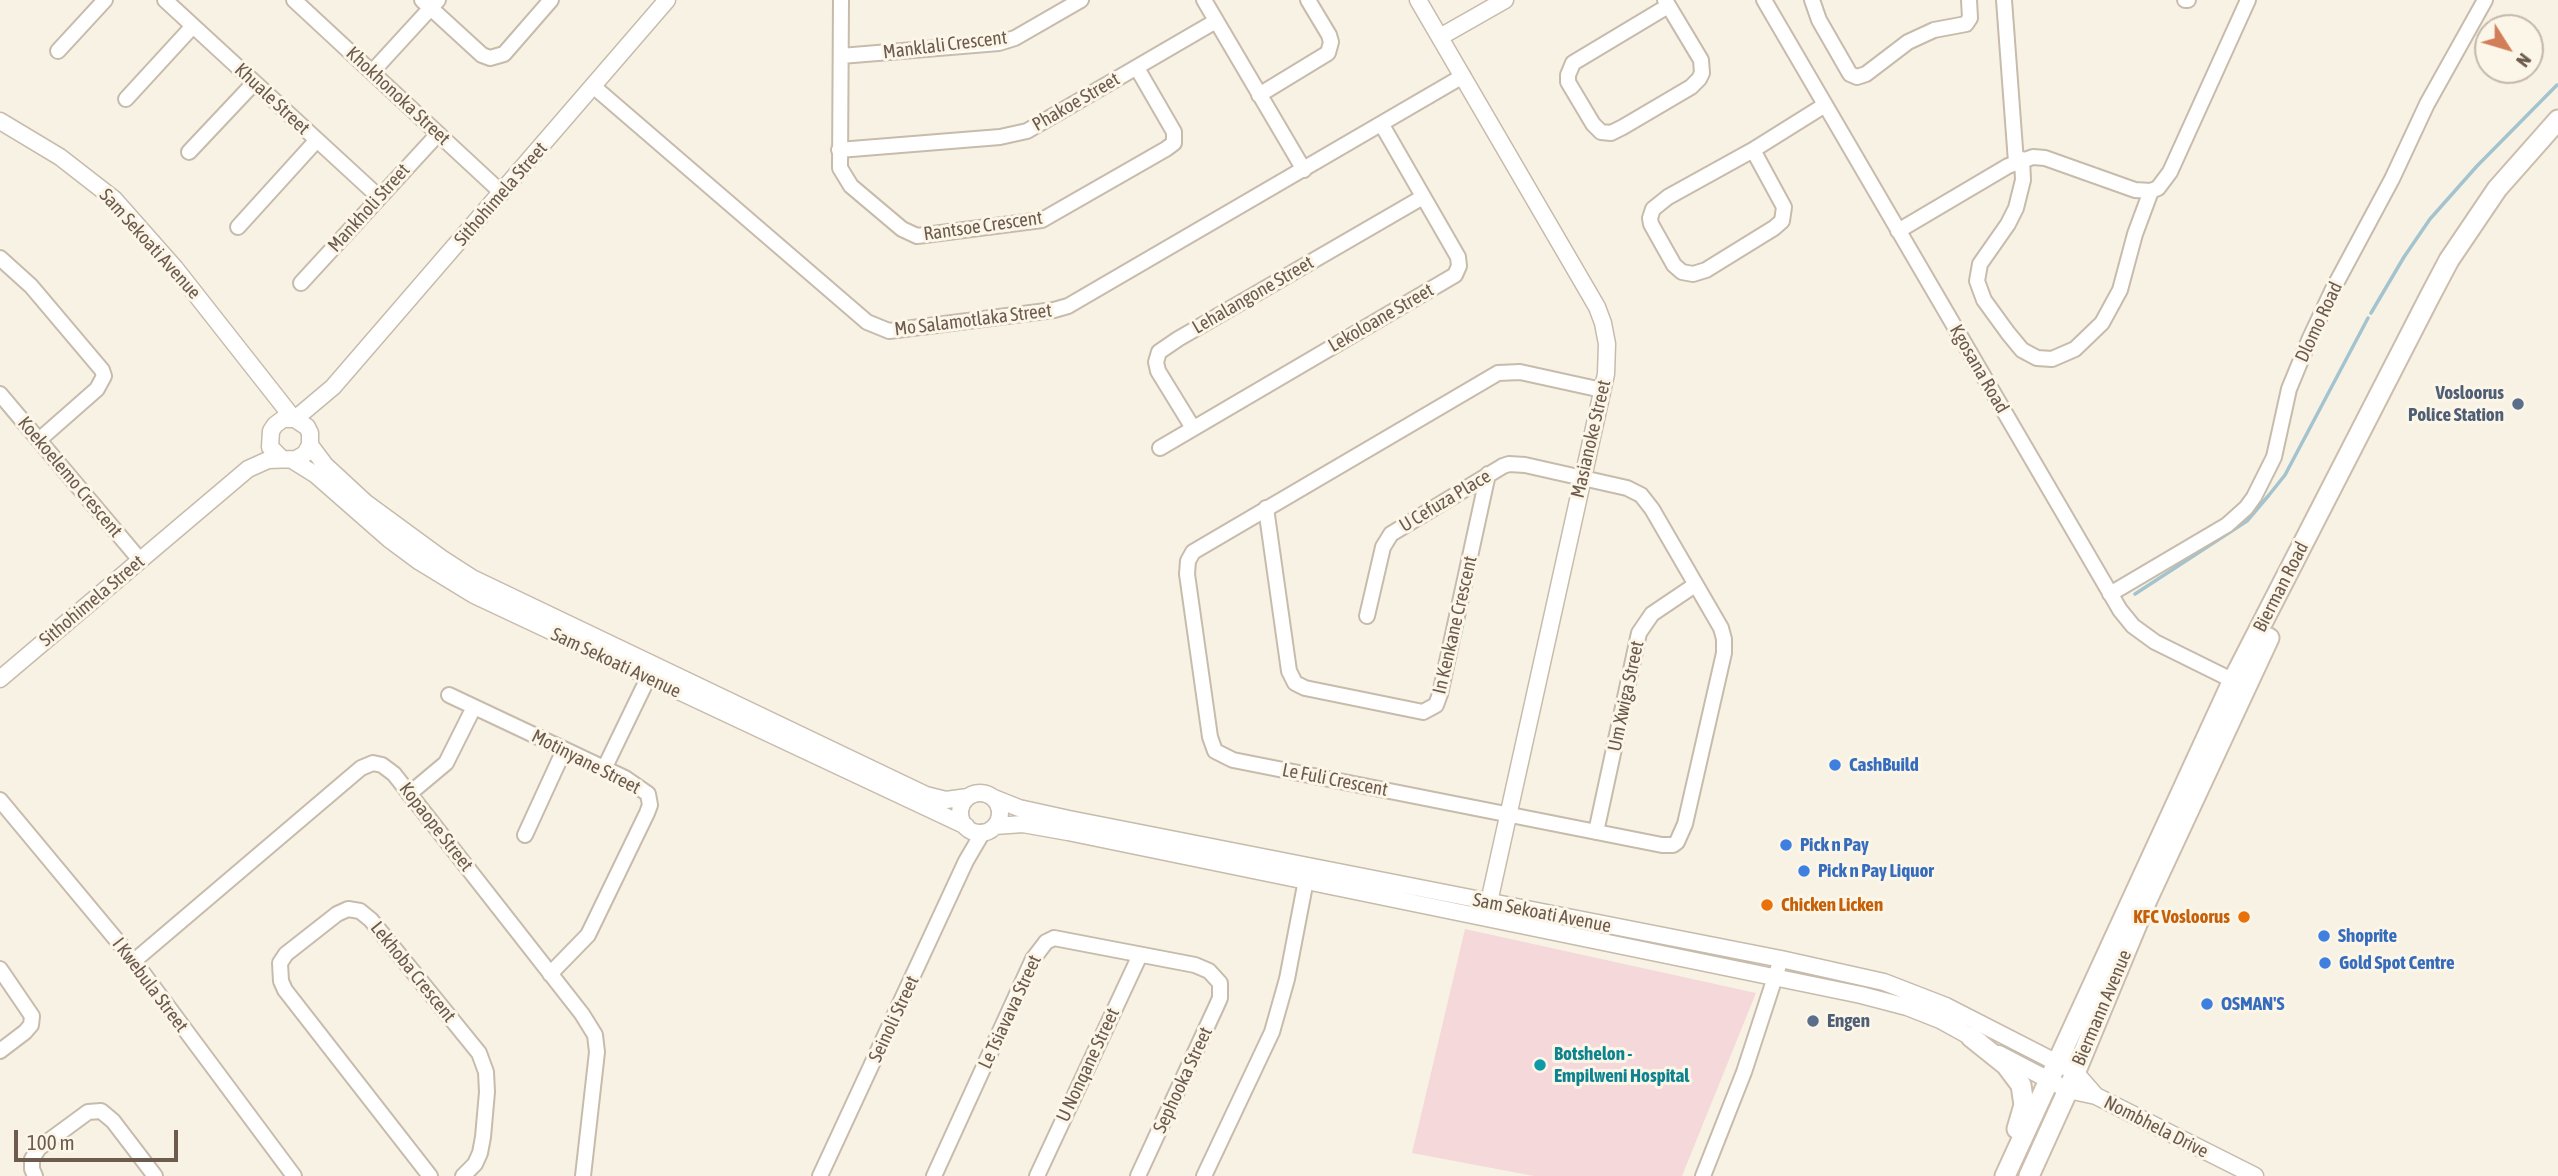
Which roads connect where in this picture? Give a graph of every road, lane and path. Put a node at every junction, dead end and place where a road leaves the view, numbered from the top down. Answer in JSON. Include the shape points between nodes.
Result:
{"nodes":[{"id":1,"x":105,"y":0,"type":"edge"},
{"id":2,"x":165,"y":0,"type":"edge"},
{"id":3,"x":294,"y":0,"type":"edge"},
{"id":4,"x":551,"y":0,"type":"edge"},
{"id":5,"x":667,"y":0,"type":"edge"},
{"id":6,"x":841,"y":0,"type":"edge"},
{"id":7,"x":1081,"y":0,"type":"edge"},
{"id":8,"x":1204,"y":0,"type":"edge"},
{"id":9,"x":1308,"y":0,"type":"edge"},
{"id":10,"x":1418,"y":0,"type":"edge"},
{"id":11,"x":1505,"y":0,"type":"edge"},
{"id":12,"x":1764,"y":0,"type":"edge"},
{"id":13,"x":1812,"y":0,"type":"edge"},
{"id":14,"x":1969,"y":0,"type":"edge"},
{"id":15,"x":2004,"y":0,"type":"edge"},
{"id":16,"x":2248,"y":0,"type":"edge"},
{"id":17,"x":2485,"y":0,"type":"edge"},
{"id":18,"x":430,"y":3,"type":"edge"},
{"id":19,"x":1666,"y":3,"type":"edge"},
{"id":20,"x":1216,"y":21,"type":"junction"},
{"id":21,"x":193,"y":26,"type":"junction"},
{"id":22,"x":1440,"y":37,"type":"junction"},
{"id":23,"x":58,"y":51,"type":"dead end"},
{"id":24,"x":841,"y":56,"type":"junction"},
{"id":25,"x":1137,"y":68,"type":"junction"},
{"id":26,"x":372,"y":72,"type":"junction"},
{"id":27,"x":1463,"y":76,"type":"junction"},
{"id":28,"x":254,"y":83,"type":"junction"},
{"id":29,"x":593,"y":86,"type":"junction"},
{"id":30,"x":1259,"y":95,"type":"junction"},
{"id":31,"x":126,"y":99,"type":"dead end"},
{"id":32,"x":1825,"y":105,"type":"junction"},
{"id":33,"x":2558,"y":120,"type":"edge"},
{"id":34,"x":0,"y":121,"type":"edge"},
{"id":35,"x":1382,"y":125,"type":"junction"},
{"id":36,"x":438,"y":134,"type":"junction"},
{"id":37,"x":2558,"y":135,"type":"edge"},
{"id":38,"x":316,"y":141,"type":"junction"},
{"id":39,"x":839,"y":150,"type":"junction"},
{"id":40,"x":1753,"y":150,"type":"junction"},
{"id":41,"x":189,"y":152,"type":"dead end"},
{"id":42,"x":2019,"y":160,"type":"junction"},
{"id":43,"x":1304,"y":170,"type":"junction"},
{"id":44,"x":2151,"y":191,"type":"junction"},
{"id":45,"x":502,"y":193,"type":"junction"},
{"id":46,"x":379,"y":197,"type":"junction"},
{"id":47,"x":1423,"y":197,"type":"junction"},
{"id":48,"x":238,"y":227,"type":"dead end"},
{"id":49,"x":1898,"y":231,"type":"junction"},
{"id":50,"x":0,"y":258,"type":"edge"},
{"id":51,"x":301,"y":283,"type":"dead end"},
{"id":52,"x":333,"y":387,"type":"junction"},
{"id":53,"x":1602,"y":390,"type":"junction"},
{"id":54,"x":0,"y":394,"type":"edge"},
{"id":55,"x":273,"y":395,"type":"junction"},
{"id":56,"x":294,"y":419,"type":"junction"},
{"id":57,"x":1192,"y":428,"type":"junction"},
{"id":58,"x":272,"y":432,"type":"junction"},
{"id":59,"x":310,"y":439,"type":"junction"},
{"id":60,"x":39,"y":440,"type":"junction"},
{"id":61,"x":1160,"y":448,"type":"dead end"},
{"id":62,"x":287,"y":459,"type":"junction"},
{"id":63,"x":248,"y":469,"type":"junction"},
{"id":64,"x":1488,"y":474,"type":"junction"},
{"id":65,"x":1582,"y":479,"type":"junction"},
{"id":66,"x":1266,"y":508,"type":"junction"},
{"id":67,"x":140,"y":560,"type":"junction"},
{"id":68,"x":1695,"y":584,"type":"junction"},
{"id":69,"x":2110,"y":594,"type":"junction"},
{"id":70,"x":1367,"y":616,"type":"dead end"},
{"id":71,"x":648,"y":678,"type":"junction"},
{"id":72,"x":0,"y":679,"type":"edge"},
{"id":73,"x":2239,"y":683,"type":"junction"},
{"id":74,"x":449,"y":695,"type":"dead end"},
{"id":75,"x":474,"y":707,"type":"junction"},
{"id":76,"x":564,"y":750,"type":"junction"},
{"id":77,"x":604,"y":769,"type":"junction"},
{"id":78,"x":409,"y":794,"type":"junction"},
{"id":79,"x":968,"y":797,"type":"junction"},
{"id":80,"x":994,"y":798,"type":"junction"},
{"id":81,"x":0,"y":800,"type":"edge"},
{"id":82,"x":1507,"y":813,"type":"junction"},
{"id":83,"x":978,"y":828,"type":"junction"},
{"id":84,"x":1596,"y":832,"type":"junction"},
{"id":85,"x":525,"y":835,"type":"dead end"},
{"id":86,"x":1306,"y":880,"type":"junction"},
{"id":87,"x":1489,"y":902,"type":"junction"},
{"id":88,"x":1485,"y":919,"type":"junction"},
{"id":89,"x":1140,"y":955,"type":"junction"},
{"id":90,"x":1781,"y":959,"type":"junction"},
{"id":91,"x":134,"y":961,"type":"junction"},
{"id":92,"x":0,"y":969,"type":"edge"},
{"id":93,"x":550,"y":974,"type":"junction"},
{"id":94,"x":1774,"y":978,"type":"junction"},
{"id":95,"x":1220,"y":983,"type":"joint"},
{"id":96,"x":1971,"y":1037,"type":"junction"},
{"id":97,"x":0,"y":1051,"type":"edge"},
{"id":98,"x":2063,"y":1077,"type":"junction"},
{"id":99,"x":2008,"y":1170,"type":"edge"},
{"id":100,"x":35,"y":1176,"type":"edge"},
{"id":101,"x":155,"y":1176,"type":"edge"},
{"id":102,"x":294,"y":1176,"type":"edge"},
{"id":103,"x":430,"y":1176,"type":"edge"},
{"id":104,"x":463,"y":1176,"type":"edge"},
{"id":105,"x":583,"y":1176,"type":"edge"},
{"id":106,"x":820,"y":1176,"type":"edge"},
{"id":107,"x":934,"y":1176,"type":"edge"},
{"id":108,"x":1037,"y":1176,"type":"edge"},
{"id":109,"x":1138,"y":1176,"type":"edge"},
{"id":110,"x":1204,"y":1176,"type":"edge"},
{"id":111,"x":1703,"y":1176,"type":"edge"},
{"id":112,"x":2029,"y":1176,"type":"edge"},
{"id":113,"x":2255,"y":1176,"type":"edge"}],
"edges":[{"from":1,"to":23,"type":"street"},
{"from":2,"to":21,"type":"street","name":"Khuale Street"},
{"from":3,"to":26,"type":"street","name":"Khokhonoka Street"},
{"from":4,"to":18,"type":"street","via":[[504,54],[494,58],[482,55]]},
{"from":5,"to":29,"type":"street","name":"Sithohimela Street"},
{"from":6,"to":24,"type":"street","name":"Rantsoe Crescent"},
{"from":7,"to":24,"type":"street","name":"Manklali Crescent","via":[[999,43]]},
{"from":8,"to":20,"type":"street"},
{"from":9,"to":30,"type":"street","via":[[1329,36],[1328,53]]},
{"from":10,"to":22,"type":"street","name":"Masianoke Street"},
{"from":11,"to":22,"type":"street"},
{"from":12,"to":32,"type":"street","name":"Kgosana Road"},
{"from":13,"to":14,"type":"street","via":[[1850,74],[1857,77],[1908,42],[1934,30],[1966,24]]},
{"from":15,"to":42,"type":"street"},
{"from":16,"to":44,"type":"street","via":[[2170,172]]},
{"from":17,"to":69,"type":"street","name":"Dlomo Road","via":[[2427,104],[2310,338],[2288,389],[2274,457],[2254,497],[2227,525]]},
{"from":18,"to":26,"type":"street"},
{"from":19,"to":19,"type":"street","via":[[1701,60],[1699,79],[1692,88],[1623,127],[1601,132],[1568,82],[1573,63]]},
{"from":20,"to":25,"type":"street","name":"Phakoe Street"},
{"from":20,"to":30,"type":"street"},
{"from":21,"to":28,"type":"street","name":"Khuale Street"},
{"from":21,"to":31,"type":"street"},
{"from":22,"to":27,"type":"street","name":"Masianoke Street"},
{"from":24,"to":39,"type":"street","name":"Rantsoe Crescent"},
{"from":25,"to":39,"type":"street","name":"Phakoe Street","via":[[1017,134]]},
{"from":25,"to":39,"type":"street","name":"Rantsoe Crescent","via":[[1172,125],[1174,143],[1042,220],[928,236],[910,234],[846,180]]},
{"from":26,"to":36,"type":"street","name":"Khokhonoka Street"},
{"from":27,"to":35,"type":"street","name":"Mo Salamotlaka Street"},
{"from":27,"to":53,"type":"street","name":"Masianoke Street","via":[[1597,307],[1607,344]]},
{"from":28,"to":38,"type":"street","name":"Khuale Street"},
{"from":28,"to":41,"type":"street"},
{"from":29,"to":43,"type":"street","name":"Mo Salamotlaka Street","via":[[867,322],[889,331],[1068,306]]},
{"from":29,"to":45,"type":"street","name":"Sithohimela Street"},
{"from":30,"to":43,"type":"street"},
{"from":32,"to":40,"type":"street"},
{"from":32,"to":49,"type":"street","name":"Kgosana Road"},
{"from":33,"to":73,"type":"main road","name":"Bierman Road","via":[[2497,189],[2449,260]]},
{"from":34,"to":55,"type":"street","name":"Sam Sekoati Avenue","via":[[60,157],[114,199],[176,268]]},
{"from":35,"to":43,"type":"street","name":"Mo Salamotlaka Street"},
{"from":35,"to":47,"type":"street","name":"Lekoloane Street"},
{"from":36,"to":45,"type":"street","name":"Khokhonoka Street"},
{"from":36,"to":46,"type":"street","name":"Mankholi Street"},
{"from":37,"to":73,"type":"main road","name":"Bierman Road","via":[[2507,195],[2468,251]]},
{"from":38,"to":46,"type":"street","name":"Khuale Street"},
{"from":38,"to":48,"type":"street"},
{"from":40,"to":40,"type":"street","via":[[1653,209],[1651,224],[1682,272],[1706,270],[1782,221],[1784,207]]},
{"from":42,"to":44,"type":"street","via":[[2045,158],[2136,190]]},
{"from":42,"to":44,"type":"street","via":[[2022,180],[2016,208],[1980,264],[1977,281],[1984,300],[2008,333],[2022,350],[2037,358],[2052,359],[2075,349],[2102,323],[2120,290]]},
{"from":42,"to":49,"type":"street"},
{"from":45,"to":52,"type":"street","name":"Sithohimela Street"},
{"from":46,"to":51,"type":"street","name":"Mankholi Street"},
{"from":47,"to":57,"type":"street","name":"Lehalangone Street","via":[[1159,352],[1158,371]]},
{"from":47,"to":57,"type":"street","name":"Lekoloane Street","via":[[1458,257],[1455,275]]},
{"from":49,"to":69,"type":"street","name":"Kgosana Road"},
{"from":50,"to":60,"type":"street","via":[[31,286],[104,376],[97,389]]},
{"from":52,"to":56,"type":"street","name":"Sithohimela Street"},
{"from":52,"to":59,"type":"street","name":"Sithohimela Street","via":[[314,419]]},
{"from":53,"to":65,"type":"street","name":"Masianoke Street"},
{"from":53,"to":66,"type":"street","name":"Le Fuli Crescent","via":[[1520,372],[1498,373]]},
{"from":54,"to":60,"type":"street","name":"Koekoelemo Crescent"},
{"from":55,"to":56,"type":"street","name":"Sam Sekoati Avenue"},
{"from":55,"to":58,"type":"street"},
{"from":56,"to":58,"type":"street","via":[[283,419]]},
{"from":56,"to":59,"type":"street","via":[[302,422]]},
{"from":57,"to":61,"type":"street","name":"Lekoloane Street"},
{"from":58,"to":62,"type":"street","via":[[272,451]]},
{"from":58,"to":63,"type":"street","name":"Sithohimela Street"},
{"from":59,"to":62,"type":"street","via":[[301,457]]},
{"from":59,"to":79,"type":"street","name":"Sam Sekoati Avenue","via":[[325,465],[366,503],[472,578],[926,795],[946,800]]},
{"from":60,"to":67,"type":"street","name":"Koekoelemo Crescent"},
{"from":62,"to":63,"type":"street","name":"Sithohimela Street","via":[[268,460]]},
{"from":62,"to":71,"type":"street","name":"Sam Sekoati Avenue","via":[[316,475],[389,539],[447,579]]},
{"from":63,"to":67,"type":"street","name":"Sithohimela Street"},
{"from":64,"to":65,"type":"street","name":"U Cefuza Place","via":[[1514,464]]},
{"from":64,"to":66,"type":"street","name":"In Kenkane Crescent","via":[[1440,694],[1436,705],[1423,712],[1305,688],[1296,682],[1289,671]]},
{"from":64,"to":70,"type":"street","name":"U Cefuza Place","via":[[1391,534],[1383,547]]},
{"from":65,"to":68,"type":"street","name":"Le Fuli Crescent","via":[[1641,495]]},
{"from":65,"to":82,"type":"street","name":"Masianoke Street"},
{"from":66,"to":82,"type":"street","name":"Le Fuli Crescent","via":[[1193,551],[1188,561],[1215,751],[1233,760]]},
{"from":67,"to":72,"type":"street","name":"Sithohimela Street"},
{"from":68,"to":84,"type":"street","name":"Um Xwiga Street","via":[[1652,614],[1639,633]]},
{"from":68,"to":84,"type":"street","name":"Le Fuli Crescent","via":[[1721,628],[1724,645],[1683,833],[1669,846]]},
{"from":69,"to":73,"type":"street","name":"Kgosana Road","via":[[2142,633]]},
{"from":71,"to":77,"type":"street"},
{"from":71,"to":83,"type":"street","name":"Sam Sekoati Avenue"},
{"from":73,"to":98,"type":"main road","name":"Biermann Avenue","via":[[2147,900]]},
{"from":74,"to":75,"type":"street","name":"Motinyane Street"},
{"from":75,"to":76,"type":"street","name":"Motinyane Street"},
{"from":75,"to":78,"type":"street","via":[[446,763]]},
{"from":76,"to":77,"type":"street","name":"Motinyane Street"},
{"from":76,"to":85,"type":"street"},
{"from":77,"to":93,"type":"street","name":"Motinyane Street","via":[[642,788],[650,806],[588,935]]},
{"from":78,"to":91,"type":"street","name":"Kopaope Street","via":[[386,767],[373,763],[361,768]]},
{"from":78,"to":93,"type":"street","name":"Kopaope Street"},
{"from":79,"to":80,"type":"street","via":[[978,793]]},
{"from":79,"to":83,"type":"street","via":[[961,811]]},
{"from":80,"to":83,"type":"street","via":[[1000,815]]},
{"from":80,"to":87,"type":"street","name":"Sam Sekoati Avenue","via":[[1069,819]]},
{"from":81,"to":91,"type":"street","name":"I Kwebula Street"},
{"from":82,"to":84,"type":"street","name":"Le Fuli Crescent"},
{"from":82,"to":87,"type":"street","name":"Masianoke Street"},
{"from":83,"to":86,"type":"street","name":"Sam Sekoati Avenue","via":[[1023,824]]},
{"from":83,"to":106,"type":"street","name":"Seinoli Street"},
{"from":86,"to":88,"type":"street","name":"Sam Sekoati Avenue"},
{"from":86,"to":110,"type":"street","via":[[1272,1032]]},
{"from":87,"to":88,"type":"street","name":"Masianoke Street"},
{"from":87,"to":90,"type":"street","name":"Sam Sekoati Avenue"},
{"from":88,"to":94,"type":"street","name":"Sam Sekoati Avenue"},
{"from":89,"to":95,"type":"street","name":"Le Tsiavava Street","via":[[1203,968]]},
{"from":89,"to":107,"type":"street","name":"Le Tsiavava Street","via":[[1062,939],[1050,939],[1041,946]]},
{"from":89,"to":108,"type":"street","name":"U Nonqane Street"},
{"from":90,"to":94,"type":"street"},
{"from":90,"to":98,"type":"street","name":"Sam Sekoati Avenue","via":[[1873,979],[1946,1006]]},
{"from":91,"to":102,"type":"street","name":"I Kwebula Street"},
{"from":92,"to":97,"type":"street","via":[[32,1016],[25,1032]]},
{"from":93,"to":105,"type":"street","name":"Kopaope Street","via":[[595,1035]]},
{"from":94,"to":96,"type":"street","name":"Sam Sekoati Avenue","via":[[1881,999],[1940,1020]]},
{"from":94,"to":111,"type":"street"},
{"from":95,"to":109,"type":"street","name":"Sephooka Street","via":[[1220,998]]},
{"from":96,"to":98,"type":"street","name":"Sam Sekoati Avenue"},
{"from":96,"to":99,"type":"main road","via":[[2006,1065],[2021,1085],[2024,1105]]},
{"from":98,"to":99,"type":"main road","name":"Biermann Avenue"},
{"from":98,"to":112,"type":"main road","name":"Biermann Avenue"},
{"from":98,"to":113,"type":"street","name":"Nombhela Drive"},
{"from":100,"to":101,"type":"street","via":[[32,1158],[39,1148],[88,1112],[102,1111]]},
{"from":103,"to":104,"type":"street","name":"Lekhoba Crescent","via":[[281,981],[280,963],[286,954],[348,909],[371,920],[479,1053],[487,1092],[483,1137],[475,1164]]}]}
